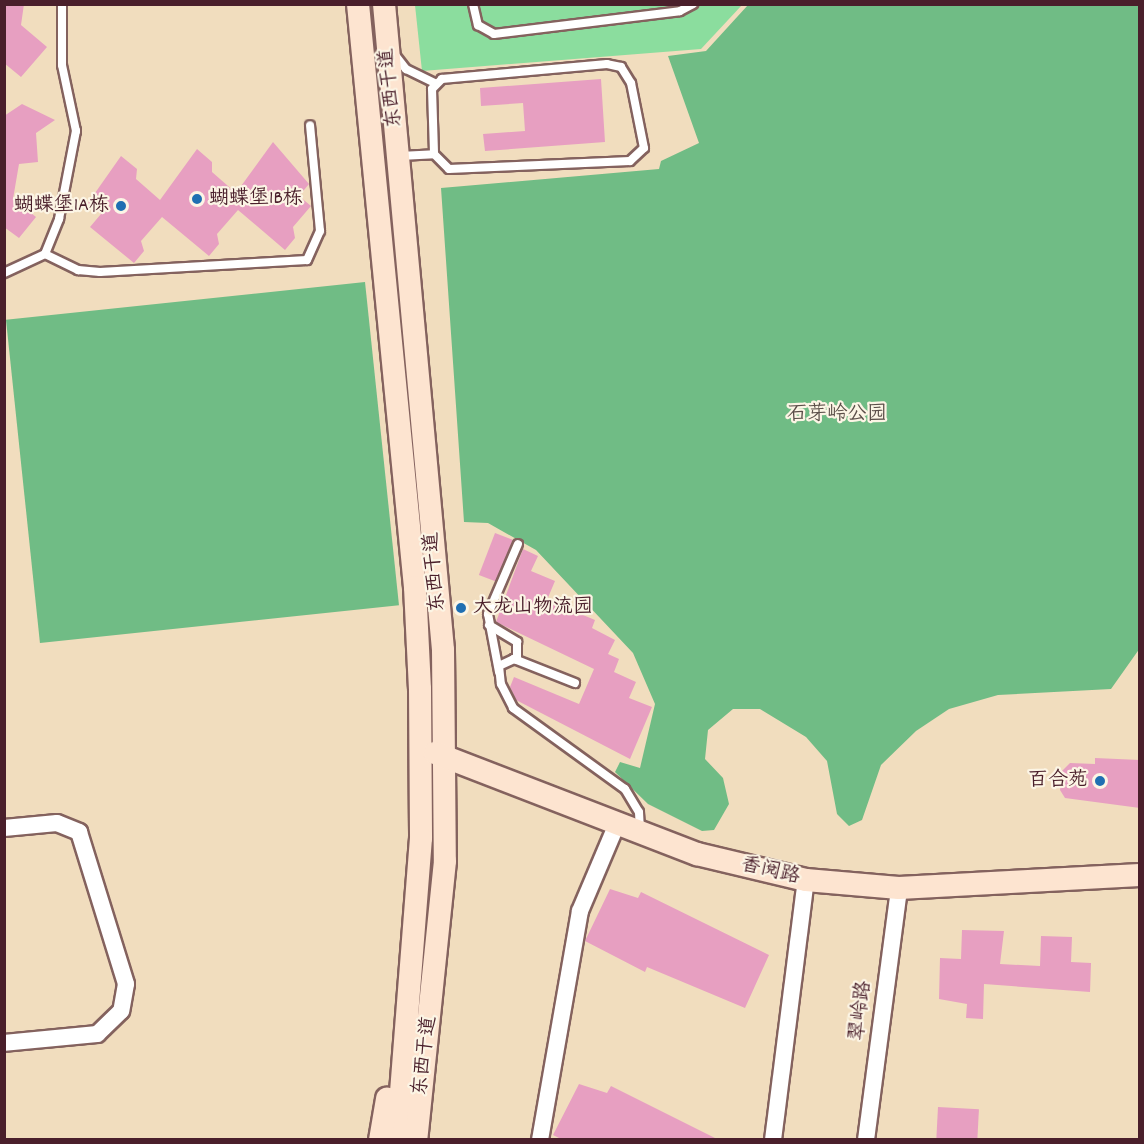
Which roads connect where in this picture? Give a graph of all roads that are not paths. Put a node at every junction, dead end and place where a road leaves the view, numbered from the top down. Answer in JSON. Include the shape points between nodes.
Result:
{"nodes":[{"id":1,"x":62,"y":4,"type":"edge"},
{"id":2,"x":358,"y":4,"type":"edge"},
{"id":3,"x":384,"y":4,"type":"edge"},
{"id":4,"x":473,"y":4,"type":"edge"},
{"id":5,"x":693,"y":4,"type":"edge"},
{"id":6,"x":388,"y":46,"type":"junction"},
{"id":7,"x":435,"y":83,"type":"junction"},
{"id":8,"x":310,"y":125,"type":"dead end"},
{"id":9,"x":434,"y":154,"type":"junction"},
{"id":10,"x":399,"y":156,"type":"junction"},
{"id":11,"x":45,"y":254,"type":"junction"},
{"id":12,"x":4,"y":273,"type":"edge"},
{"id":13,"x":518,"y":544,"type":"dead end"},
{"id":14,"x":489,"y":625,"type":"junction"},
{"id":15,"x":518,"y":660,"type":"junction"},
{"id":16,"x":499,"y":673,"type":"junction"},
{"id":17,"x":575,"y":683,"type":"dead end"},
{"id":18,"x":422,"y":748,"type":"junction"},
{"id":19,"x":446,"y":757,"type":"junction"},
{"id":20,"x":616,"y":826,"type":"junction"},
{"id":21,"x":4,"y":828,"type":"edge"},
{"id":22,"x":640,"y":834,"type":"junction"},
{"id":23,"x":1140,"y":875,"type":"edge"},
{"id":24,"x":806,"y":880,"type":"junction"},
{"id":25,"x":899,"y":888,"type":"junction"},
{"id":26,"x":415,"y":938,"type":"junction"},
{"id":27,"x":439,"y":943,"type":"junction"},
{"id":28,"x":4,"y":1043,"type":"edge"},
{"id":29,"x":380,"y":1140,"type":"edge"},
{"id":30,"x":397,"y":1140,"type":"edge"},
{"id":31,"x":416,"y":1140,"type":"edge"},
{"id":32,"x":431,"y":1140,"type":"edge"},
{"id":33,"x":540,"y":1140,"type":"edge"},
{"id":34,"x":772,"y":1140,"type":"edge"},
{"id":35,"x":866,"y":1140,"type":"edge"}],
"edges":[{"from":1,"to":11,"type":"lane","via":[[62,65],[76,131],[59,219]]},
{"from":2,"to":18,"type":"main road","name":"东西干道","via":[[415,587]]},
{"from":3,"to":6,"type":"main road","name":"东西干道"},
{"from":4,"to":5,"type":"lane","via":[[478,25],[494,34],[680,11]]},
{"from":6,"to":7,"type":"lane","via":[[406,69]]},
{"from":6,"to":10,"type":"main road","name":"东西干道"},
{"from":7,"to":9,"type":"lane"},
{"from":7,"to":9,"type":"lane","via":[[458,74],[614,65],[631,83],[644,147],[630,161],[448,170]]},
{"from":8,"to":11,"type":"lane","via":[[320,231],[306,260],[100,272],[78,270]]},
{"from":9,"to":10,"type":"lane"},
{"from":10,"to":19,"type":"main road","name":"东西干道","via":[[443,650]]},
{"from":11,"to":12,"type":"lane"},
{"from":13,"to":14,"type":"lane","via":[[488,614]]},
{"from":14,"to":15,"type":"lane","via":[[517,642]]},
{"from":14,"to":16,"type":"lane"},
{"from":15,"to":16,"type":"lane","via":[[503,660]]},
{"from":15,"to":17,"type":"lane"},
{"from":16,"to":22,"type":"lane","via":[[513,708],[625,789],[639,812]]},
{"from":18,"to":19,"type":"main road","name":"香阅路"},
{"from":18,"to":26,"type":"main road","name":"东西干道"},
{"from":19,"to":20,"type":"main road","name":"香阅路"},
{"from":19,"to":27,"type":"main road","name":"东西干道"},
{"from":20,"to":22,"type":"main road","name":"香阅路"},
{"from":20,"to":33,"type":"street","via":[[580,910]]},
{"from":21,"to":28,"type":"street","via":[[57,823],[79,832],[126,984],[121,1011],[98,1034]]},
{"from":22,"to":24,"type":"main road","name":"香阅路"},
{"from":23,"to":25,"type":"main road","name":"香阅路"},
{"from":24,"to":25,"type":"main road","name":"香阅路"},
{"from":24,"to":34,"type":"street"},
{"from":25,"to":35,"type":"street","name":"翠岭路"},
{"from":26,"to":29,"type":"main road"},
{"from":26,"to":30,"type":"main road","name":"东西干道"},
{"from":27,"to":31,"type":"main road","name":"东西干道"},
{"from":27,"to":32,"type":"main road"}]}
